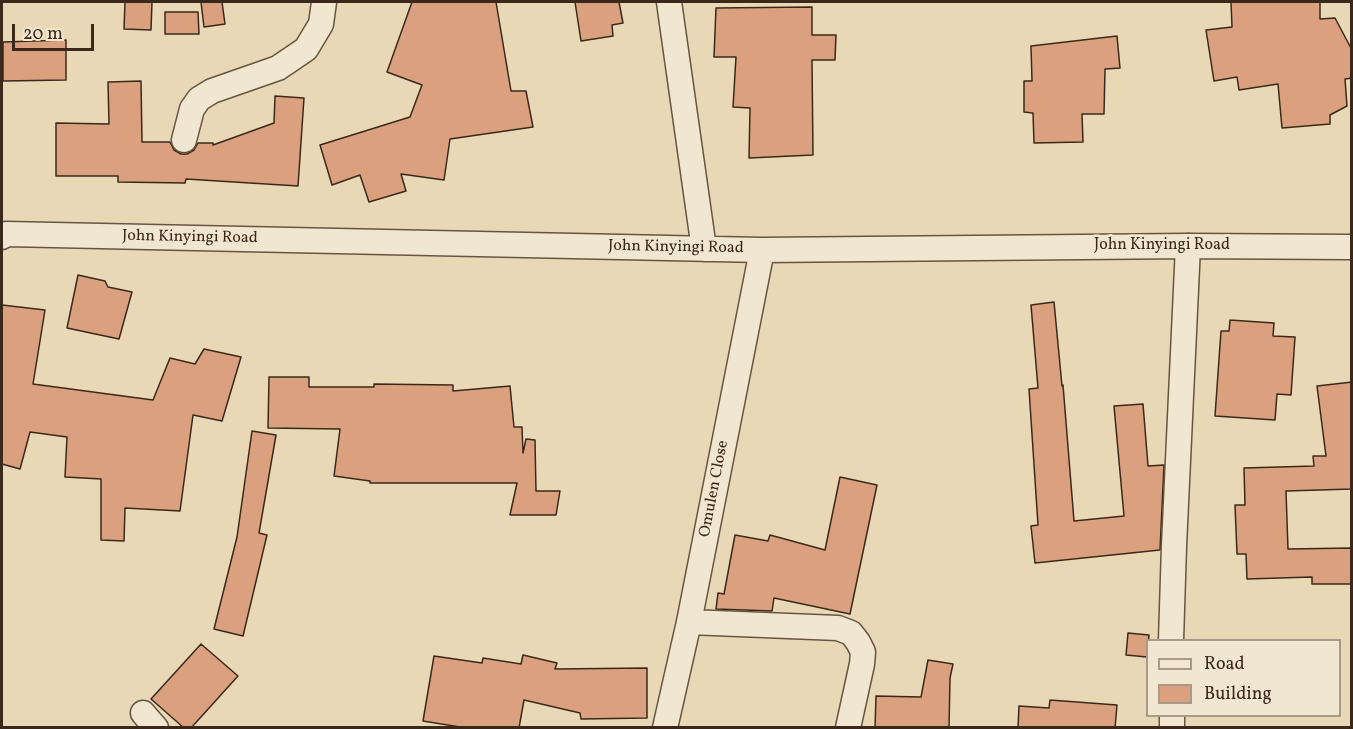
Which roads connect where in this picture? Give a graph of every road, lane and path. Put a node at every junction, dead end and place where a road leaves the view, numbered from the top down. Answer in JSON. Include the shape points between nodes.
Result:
{"nodes":[{"id":1,"x":324,"y":2,"type":"edge"},
{"id":2,"x":669,"y":2,"type":"edge"},
{"id":3,"x":184,"y":140,"type":"dead end"},
{"id":4,"x":2,"y":237,"type":"edge"},
{"id":5,"x":1188,"y":246,"type":"junction"},
{"id":6,"x":1352,"y":247,"type":"edge"},
{"id":7,"x":704,"y":249,"type":"junction"},
{"id":8,"x":762,"y":250,"type":"junction"},
{"id":9,"x":689,"y":622,"type":"junction"},
{"id":10,"x":1171,"y":639,"type":"edge"},
{"id":11,"x":665,"y":728,"type":"edge"},
{"id":12,"x":848,"y":728,"type":"edge"}],
"edges":[{"from":1,"to":3,"type":"street","via":[[321,24],[306,49],[278,68],[199,99],[192,109]]},
{"from":2,"to":7,"type":"street"},
{"from":4,"to":7,"type":"street","name":"John Kinyingi Road","via":[[17,234]]},
{"from":5,"to":6,"type":"street","name":"John Kinyingi Road"},
{"from":5,"to":8,"type":"street","name":"John Kinyingi Road"},
{"from":5,"to":10,"type":"street"},
{"from":7,"to":8,"type":"street","name":"John Kinyingi Road"},
{"from":8,"to":9,"type":"street","name":"Omulen Close"},
{"from":9,"to":11,"type":"street","name":"Omulen Close"},
{"from":9,"to":12,"type":"street","via":[[838,628],[851,633],[862,652],[862,664]]}]}
